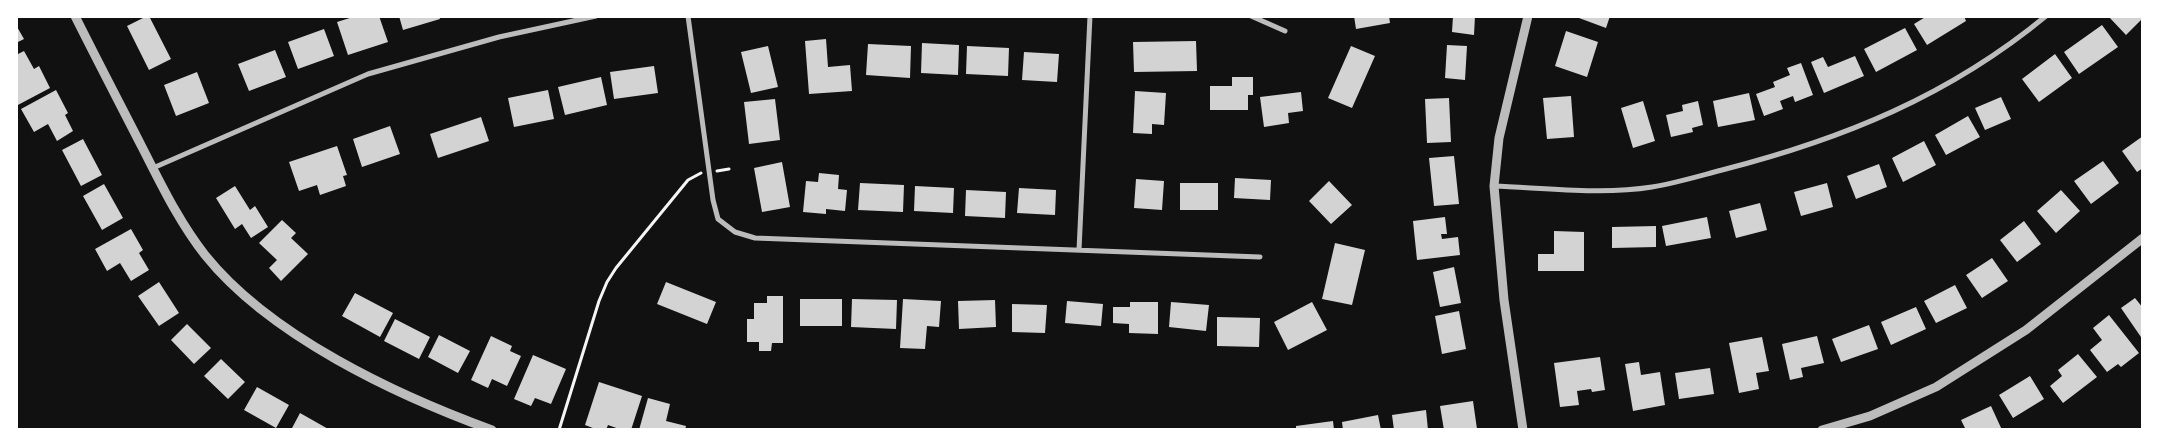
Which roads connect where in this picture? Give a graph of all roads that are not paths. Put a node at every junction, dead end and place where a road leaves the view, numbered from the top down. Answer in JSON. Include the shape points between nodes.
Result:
{"nodes":[{"id":1,"x":75,"y":16,"type":"edge"},
{"id":2,"x":596,"y":16,"type":"edge"},
{"id":3,"x":688,"y":16,"type":"edge"},
{"id":4,"x":1090,"y":16,"type":"edge"},
{"id":5,"x":1251,"y":16,"type":"edge"},
{"id":6,"x":1528,"y":16,"type":"edge"},
{"id":7,"x":2046,"y":16,"type":"edge"},
{"id":8,"x":1285,"y":31,"type":"dead end"},
{"id":9,"x":153,"y":168,"type":"junction"},
{"id":10,"x":1494,"y":186,"type":"junction"},
{"id":11,"x":2143,"y":238,"type":"edge"},
{"id":12,"x":1079,"y":250,"type":"junction"},
{"id":13,"x":1260,"y":257,"type":"dead end"},
{"id":14,"x":492,"y":430,"type":"edge"},
{"id":15,"x":1523,"y":430,"type":"edge"},
{"id":16,"x":1822,"y":430,"type":"edge"}],
"edges":[{"from":1,"to":9,"type":"street"},
{"from":2,"to":9,"type":"street","via":[[499,37],[368,74]]},
{"from":3,"to":12,"type":"street","via":[[713,200],[718,220],[735,232],[755,238]]},
{"from":4,"to":12,"type":"street"},
{"from":5,"to":8,"type":"street"},
{"from":6,"to":10,"type":"street","via":[[1499,138]]},
{"from":7,"to":10,"type":"street","via":[[2016,41],[1958,80],[1895,112],[1771,158],[1652,187],[1616,190]]},
{"from":9,"to":14,"type":"street","via":[[174,210],[206,255],[249,300],[292,333],[351,366],[411,396]]},
{"from":10,"to":15,"type":"street","via":[[1504,300]]},
{"from":11,"to":16,"type":"street","via":[[2026,330],[1936,387],[1870,416]]},
{"from":12,"to":13,"type":"street"}]}
